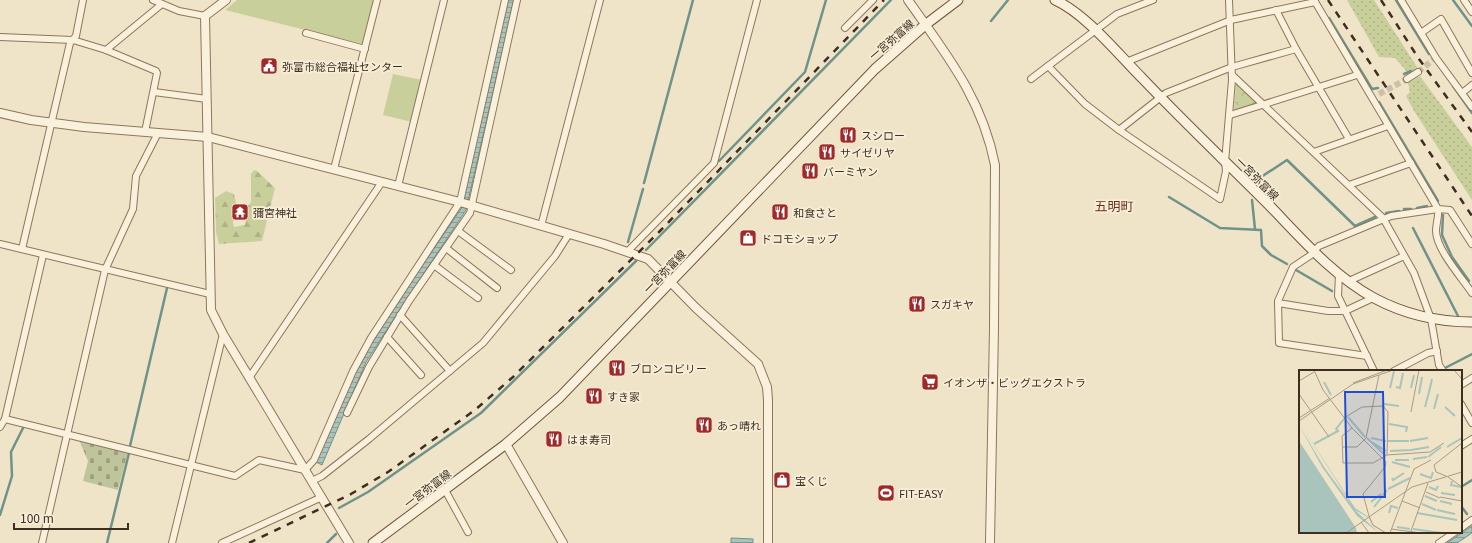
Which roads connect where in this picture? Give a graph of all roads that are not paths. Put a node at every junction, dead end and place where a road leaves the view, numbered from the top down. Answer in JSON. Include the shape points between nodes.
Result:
{"nodes":[{"id":1,"x":83,"y":0,"type":"edge"},
{"id":2,"x":153,"y":0,"type":"edge"},
{"id":3,"x":226,"y":0,"type":"edge"},
{"id":4,"x":377,"y":0,"type":"edge"},
{"id":5,"x":444,"y":0,"type":"edge"},
{"id":6,"x":505,"y":0,"type":"edge"},
{"id":7,"x":517,"y":0,"type":"edge"},
{"id":8,"x":600,"y":0,"type":"edge"},
{"id":9,"x":757,"y":0,"type":"edge"},
{"id":10,"x":872,"y":0,"type":"edge"},
{"id":11,"x":908,"y":0,"type":"edge"},
{"id":12,"x":958,"y":0,"type":"edge"},
{"id":13,"x":1055,"y":0,"type":"edge"},
{"id":14,"x":1153,"y":0,"type":"edge"},
{"id":15,"x":1229,"y":0,"type":"edge"},
{"id":16,"x":1401,"y":0,"type":"edge"},
{"id":17,"x":1464,"y":0,"type":"edge"},
{"id":18,"x":1314,"y":1,"type":"edge"},
{"id":19,"x":166,"y":3,"type":"edge"},
{"id":20,"x":1276,"y":10,"type":"junction"},
{"id":21,"x":1472,"y":12,"type":"edge"},
{"id":22,"x":205,"y":16,"type":"junction"},
{"id":23,"x":1230,"y":20,"type":"junction"},
{"id":24,"x":925,"y":25,"type":"junction"},
{"id":25,"x":845,"y":28,"type":"dead end"},
{"id":26,"x":1095,"y":30,"type":"junction"},
{"id":27,"x":306,"y":33,"type":"dead end"},
{"id":28,"x":1421,"y":33,"type":"junction"},
{"id":29,"x":0,"y":38,"type":"edge"},
{"id":30,"x":73,"y":40,"type":"junction"},
{"id":31,"x":365,"y":49,"type":"junction"},
{"id":32,"x":1296,"y":49,"type":"junction"},
{"id":33,"x":106,"y":50,"type":"junction"},
{"id":34,"x":1126,"y":62,"type":"junction"},
{"id":35,"x":1048,"y":66,"type":"junction"},
{"id":36,"x":1232,"y":67,"type":"junction"},
{"id":37,"x":1418,"y":72,"type":"tunnel mouth"},
{"id":38,"x":1472,"y":73,"type":"edge"},
{"id":39,"x":1232,"y":75,"type":"junction"},
{"id":40,"x":1357,"y":75,"type":"junction"},
{"id":41,"x":1031,"y":79,"type":"dead end"},
{"id":42,"x":1407,"y":79,"type":"tunnel mouth"},
{"id":43,"x":1472,"y":85,"type":"edge"},
{"id":44,"x":1319,"y":87,"type":"junction"},
{"id":45,"x":154,"y":92,"type":"junction"},
{"id":46,"x":1462,"y":93,"type":"junction"},
{"id":47,"x":1378,"y":94,"type":"tunnel mouth"},
{"id":48,"x":1160,"y":98,"type":"junction"},
{"id":49,"x":1372,"y":98,"type":"junction"},
{"id":50,"x":207,"y":99,"type":"junction"},
{"id":51,"x":1264,"y":104,"type":"junction"},
{"id":52,"x":1472,"y":107,"type":"edge"},
{"id":53,"x":0,"y":112,"type":"edge"},
{"id":54,"x":1230,"y":115,"type":"junction"},
{"id":55,"x":52,"y":123,"type":"junction"},
{"id":56,"x":1388,"y":126,"type":"junction"},
{"id":57,"x":1119,"y":130,"type":"junction"},
{"id":58,"x":145,"y":132,"type":"junction"},
{"id":59,"x":158,"y":133,"type":"junction"},
{"id":60,"x":208,"y":137,"type":"junction"},
{"id":61,"x":1348,"y":139,"type":"junction"},
{"id":62,"x":1314,"y":152,"type":"junction"},
{"id":63,"x":1225,"y":162,"type":"junction"},
{"id":64,"x":1411,"y":163,"type":"junction"},
{"id":65,"x":334,"y":169,"type":"junction"},
{"id":66,"x":382,"y":182,"type":"junction"},
{"id":67,"x":1349,"y":185,"type":"junction"},
{"id":68,"x":398,"y":186,"type":"junction"},
{"id":69,"x":466,"y":204,"type":"junction"},
{"id":70,"x":1438,"y":209,"type":"junction"},
{"id":71,"x":1383,"y":218,"type":"junction"},
{"id":72,"x":541,"y":226,"type":"junction"},
{"id":73,"x":458,"y":231,"type":"junction"},
{"id":74,"x":569,"y":234,"type":"junction"},
{"id":75,"x":0,"y":244,"type":"edge"},
{"id":76,"x":1472,"y":244,"type":"edge"},
{"id":77,"x":446,"y":248,"type":"junction"},
{"id":78,"x":22,"y":249,"type":"junction"},
{"id":79,"x":1314,"y":250,"type":"junction"},
{"id":80,"x":627,"y":252,"type":"junction"},
{"id":81,"x":43,"y":255,"type":"junction"},
{"id":82,"x":1404,"y":256,"type":"junction"},
{"id":83,"x":434,"y":265,"type":"junction"},
{"id":84,"x":105,"y":270,"type":"junction"},
{"id":85,"x":511,"y":270,"type":"dead end"},
{"id":86,"x":1339,"y":274,"type":"junction"},
{"id":87,"x":671,"y":281,"type":"junction"},
{"id":88,"x":1349,"y":281,"type":"junction"},
{"id":89,"x":498,"y":288,"type":"dead end"},
{"id":90,"x":1472,"y":292,"type":"edge"},
{"id":91,"x":210,"y":294,"type":"junction"},
{"id":92,"x":478,"y":298,"type":"dead end"},
{"id":93,"x":1373,"y":298,"type":"junction"},
{"id":94,"x":1278,"y":303,"type":"junction"},
{"id":95,"x":1345,"y":310,"type":"junction"},
{"id":96,"x":400,"y":315,"type":"junction"},
{"id":97,"x":1431,"y":319,"type":"junction"},
{"id":98,"x":1472,"y":322,"type":"edge"},
{"id":99,"x":223,"y":334,"type":"junction"},
{"id":100,"x":387,"y":337,"type":"junction"},
{"id":101,"x":1437,"y":351,"type":"junction"},
{"id":102,"x":1367,"y":356,"type":"junction"},
{"id":103,"x":1374,"y":370,"type":"edge"},
{"id":104,"x":1396,"y":370,"type":"edge"},
{"id":105,"x":1442,"y":370,"type":"edge"},
{"id":106,"x":450,"y":371,"type":"junction"},
{"id":107,"x":421,"y":375,"type":"dead end"},
{"id":108,"x":249,"y":378,"type":"junction"},
{"id":109,"x":1472,"y":378,"type":"edge"},
{"id":110,"x":1462,"y":384,"type":"edge"},
{"id":111,"x":341,"y":402,"type":"junction"},
{"id":112,"x":1462,"y":406,"type":"edge"},
{"id":113,"x":5,"y":418,"type":"junction"},
{"id":114,"x":1472,"y":423,"type":"edge"},
{"id":115,"x":0,"y":427,"type":"edge"},
{"id":116,"x":67,"y":434,"type":"junction"},
{"id":117,"x":1472,"y":439,"type":"edge"},
{"id":118,"x":506,"y":444,"type":"junction"},
{"id":119,"x":1462,"y":445,"type":"edge"},
{"id":120,"x":191,"y":465,"type":"junction"},
{"id":121,"x":305,"y":470,"type":"junction"},
{"id":122,"x":312,"y":481,"type":"junction"},
{"id":123,"x":445,"y":490,"type":"junction"},
{"id":124,"x":322,"y":497,"type":"junction"},
{"id":125,"x":1472,"y":520,"type":"edge"},
{"id":126,"x":1462,"y":527,"type":"edge"},
{"id":127,"x":468,"y":532,"type":"dead end"},
{"id":128,"x":1454,"y":533,"type":"edge"},
{"id":129,"x":42,"y":543,"type":"edge"},
{"id":130,"x":172,"y":543,"type":"edge"},
{"id":131,"x":222,"y":543,"type":"edge"},
{"id":132,"x":349,"y":543,"type":"edge"},
{"id":133,"x":373,"y":543,"type":"edge"},
{"id":134,"x":563,"y":543,"type":"edge"},
{"id":135,"x":768,"y":543,"type":"edge"},
{"id":136,"x":990,"y":543,"type":"edge"},
{"id":137,"x":1439,"y":543,"type":"edge"}],
"edges":[{"from":1,"to":30,"type":"street"},
{"from":2,"to":19,"type":"street"},
{"from":3,"to":22,"type":"street"},
{"from":4,"to":31,"type":"street"},
{"from":5,"to":68,"type":"street"},
{"from":6,"to":69,"type":"street"},
{"from":7,"to":69,"type":"street"},
{"from":8,"to":72,"type":"street"},
{"from":9,"to":80,"type":"street","via":[[714,163]]},
{"from":10,"to":25,"type":"street"},
{"from":11,"to":24,"type":"street"},
{"from":12,"to":24,"type":"main road","name":"一宮弥富線"},
{"from":13,"to":26,"type":"main road","name":"一宮弥富線"},
{"from":14,"to":26,"type":"street","via":[[1117,14]]},
{"from":15,"to":23,"type":"street"},
{"from":16,"to":28,"type":"street"},
{"from":17,"to":21,"type":"street"},
{"from":18,"to":20,"type":"street"},
{"from":18,"to":40,"type":"street"},
{"from":19,"to":22,"type":"street","via":[[179,11]]},
{"from":19,"to":33,"type":"street"},
{"from":20,"to":23,"type":"street"},
{"from":20,"to":32,"type":"street"},
{"from":22,"to":50,"type":"street"},
{"from":23,"to":34,"type":"street"},
{"from":23,"to":36,"type":"street"},
{"from":24,"to":87,"type":"main road","name":"一宮弥富線","via":[[874,69]]},
{"from":24,"to":136,"type":"street","via":[[963,79],[982,120],[995,165]]},
{"from":26,"to":34,"type":"main road","name":"一宮弥富線"},
{"from":26,"to":35,"type":"street"},
{"from":27,"to":31,"type":"street"},
{"from":28,"to":38,"type":"street","via":[[1441,19]]},
{"from":28,"to":46,"type":"street","via":[[1435,59]]},
{"from":29,"to":30,"type":"street"},
{"from":30,"to":33,"type":"street"},
{"from":30,"to":55,"type":"street","via":[[70,43]]},
{"from":31,"to":65,"type":"street"},
{"from":32,"to":36,"type":"street"},
{"from":32,"to":44,"type":"street"},
{"from":33,"to":45,"type":"street","via":[[156,71]]},
{"from":34,"to":48,"type":"main road","name":"一宮弥富線"},
{"from":35,"to":41,"type":"street"},
{"from":35,"to":57,"type":"street","via":[[1085,104]]},
{"from":36,"to":39,"type":"street"},
{"from":36,"to":48,"type":"street","via":[[1166,92]]},
{"from":37,"to":42,"type":"street"},
{"from":39,"to":51,"type":"street"},
{"from":39,"to":54,"type":"street"},
{"from":40,"to":44,"type":"street"},
{"from":40,"to":49,"type":"street"},
{"from":43,"to":46,"type":"street"},
{"from":44,"to":51,"type":"street"},
{"from":44,"to":61,"type":"street"},
{"from":45,"to":50,"type":"street"},
{"from":45,"to":58,"type":"street"},
{"from":46,"to":52,"type":"street"},
{"from":47,"to":49,"type":"street"},
{"from":48,"to":57,"type":"street"},
{"from":48,"to":63,"type":"main road","name":"一宮弥富線"},
{"from":49,"to":56,"type":"street"},
{"from":50,"to":60,"type":"street"},
{"from":51,"to":54,"type":"street"},
{"from":51,"to":62,"type":"street"},
{"from":53,"to":55,"type":"street"},
{"from":54,"to":63,"type":"street"},
{"from":55,"to":58,"type":"street"},
{"from":55,"to":78,"type":"street"},
{"from":56,"to":61,"type":"street"},
{"from":56,"to":64,"type":"street"},
{"from":57,"to":63,"type":"street","via":[[1220,199],[1226,172]]},
{"from":58,"to":59,"type":"street"},
{"from":59,"to":60,"type":"street"},
{"from":59,"to":84,"type":"street","via":[[136,176],[132,209]]},
{"from":60,"to":65,"type":"street"},
{"from":60,"to":91,"type":"street"},
{"from":61,"to":62,"type":"street"},
{"from":62,"to":67,"type":"street"},
{"from":63,"to":79,"type":"main road","name":"一宮弥富線"},
{"from":64,"to":67,"type":"street"},
{"from":64,"to":70,"type":"street"},
{"from":65,"to":66,"type":"street"},
{"from":66,"to":68,"type":"street"},
{"from":66,"to":108,"type":"street"},
{"from":67,"to":71,"type":"street"},
{"from":68,"to":69,"type":"street"},
{"from":69,"to":72,"type":"street"},
{"from":69,"to":73,"type":"street","via":[[470,213]]},
{"from":69,"to":111,"type":"street","via":[[371,338],[353,371]]},
{"from":70,"to":71,"type":"street"},
{"from":70,"to":76,"type":"street","via":[[1450,210]]},
{"from":70,"to":90,"type":"street","via":[[1438,242]]},
{"from":71,"to":79,"type":"street"},
{"from":71,"to":82,"type":"street"},
{"from":72,"to":74,"type":"street"},
{"from":73,"to":77,"type":"street"},
{"from":73,"to":85,"type":"street"},
{"from":74,"to":80,"type":"street"},
{"from":74,"to":106,"type":"street","via":[[555,256],[483,343]]},
{"from":75,"to":78,"type":"street"},
{"from":77,"to":83,"type":"street"},
{"from":77,"to":89,"type":"street"},
{"from":78,"to":81,"type":"street"},
{"from":79,"to":86,"type":"main road","name":"一宮弥富線"},
{"from":79,"to":94,"type":"street","via":[[1312,255],[1293,267]]},
{"from":80,"to":87,"type":"street","via":[[648,259]]},
{"from":81,"to":84,"type":"street"},
{"from":81,"to":113,"type":"street"},
{"from":82,"to":88,"type":"street"},
{"from":82,"to":97,"type":"street","via":[[1414,273]]},
{"from":83,"to":92,"type":"street"},
{"from":83,"to":96,"type":"street"},
{"from":84,"to":91,"type":"street"},
{"from":84,"to":116,"type":"street"},
{"from":86,"to":88,"type":"main road","name":"一宮弥富線"},
{"from":86,"to":95,"type":"street","via":[[1338,296]]},
{"from":87,"to":118,"type":"main road","name":"一宮弥富線","via":[[560,397]]},
{"from":87,"to":135,"type":"street","via":[[696,308],[758,364],[767,387]]},
{"from":88,"to":93,"type":"main road","name":"一宮弥富線"},
{"from":91,"to":99,"type":"street","via":[[214,319]]},
{"from":93,"to":95,"type":"street"},
{"from":93,"to":97,"type":"main road","name":"一宮弥富線"},
{"from":94,"to":95,"type":"street"},
{"from":94,"to":102,"type":"street","via":[[1279,342]]},
{"from":95,"to":102,"type":"street"},
{"from":96,"to":100,"type":"street"},
{"from":96,"to":106,"type":"street"},
{"from":97,"to":98,"type":"main road","name":"一宮弥富線"},
{"from":97,"to":101,"type":"street"},
{"from":99,"to":108,"type":"street"},
{"from":99,"to":120,"type":"street"},
{"from":100,"to":107,"type":"street"},
{"from":100,"to":111,"type":"street","via":[[368,367],[349,408]]},
{"from":101,"to":104,"type":"street"},
{"from":101,"to":105,"type":"street"},
{"from":102,"to":103,"type":"street"},
{"from":106,"to":122,"type":"street","via":[[369,439]]},
{"from":108,"to":121,"type":"street"},
{"from":109,"to":110,"type":"street"},
{"from":111,"to":121,"type":"street","via":[[314,460]]},
{"from":112,"to":114,"type":"street"},
{"from":113,"to":115,"type":"street"},
{"from":113,"to":116,"type":"street"},
{"from":116,"to":120,"type":"street"},
{"from":116,"to":129,"type":"street"},
{"from":117,"to":119,"type":"street"},
{"from":118,"to":123,"type":"main road","name":"一宮弥富線"},
{"from":118,"to":134,"type":"street"},
{"from":120,"to":121,"type":"street","via":[[235,476],[259,460]]},
{"from":120,"to":130,"type":"street"},
{"from":121,"to":122,"type":"street"},
{"from":122,"to":124,"type":"street"},
{"from":123,"to":127,"type":"street"},
{"from":123,"to":133,"type":"main road","name":"一宮弥富線"},
{"from":124,"to":131,"type":"street"},
{"from":124,"to":132,"type":"street"},
{"from":125,"to":126,"type":"street"},
{"from":128,"to":137,"type":"street"}]}
